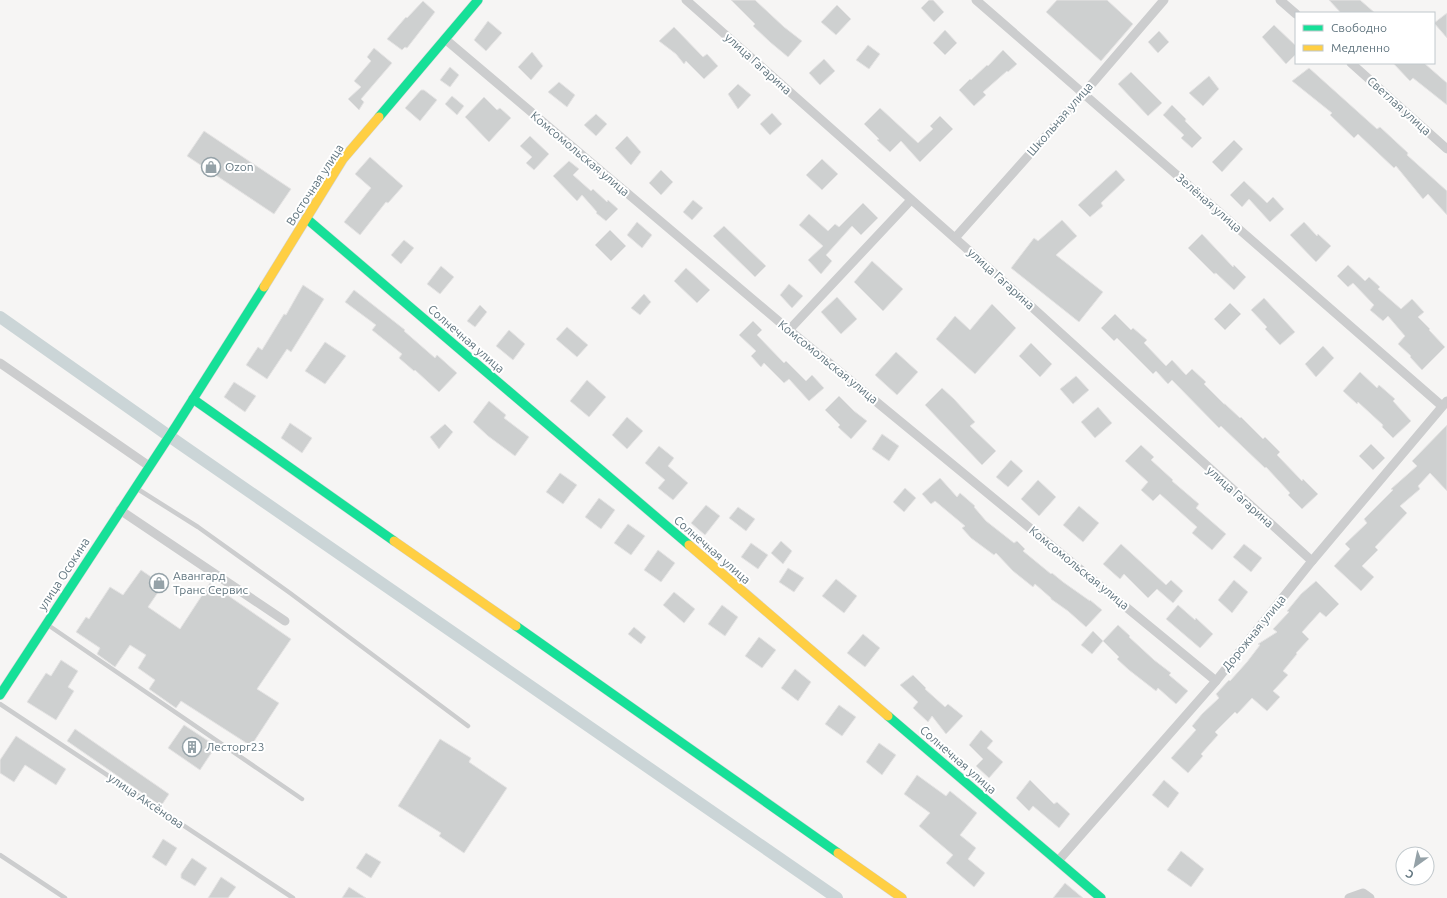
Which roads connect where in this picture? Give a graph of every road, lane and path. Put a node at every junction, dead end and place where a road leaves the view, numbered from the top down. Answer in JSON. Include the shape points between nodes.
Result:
{"nodes":[{"id":1,"x":478,"y":0,"type":"edge"},
{"id":2,"x":686,"y":0,"type":"edge"},
{"id":3,"x":976,"y":0,"type":"edge"},
{"id":4,"x":1164,"y":0,"type":"edge"},
{"id":5,"x":1280,"y":0,"type":"edge"},
{"id":6,"x":1295,"y":13,"type":"edge"},
{"id":7,"x":445,"y":39,"type":"junction"},
{"id":8,"x":1352,"y":64,"type":"edge"},
{"id":9,"x":1084,"y":93,"type":"junction"},
{"id":10,"x":1447,"y":149,"type":"edge"},
{"id":11,"x":911,"y":200,"type":"junction"},
{"id":12,"x":307,"y":220,"type":"junction"},
{"id":13,"x":955,"y":238,"type":"junction"},
{"id":14,"x":789,"y":330,"type":"junction"},
{"id":15,"x":0,"y":363,"type":"edge"},
{"id":16,"x":193,"y":399,"type":"junction"},
{"id":17,"x":1445,"y":404,"type":"edge"},
{"id":18,"x":176,"y":426,"type":"joint"},
{"id":19,"x":149,"y":466,"type":"junction"},
{"id":20,"x":135,"y":487,"type":"junction"},
{"id":21,"x":120,"y":510,"type":"junction"},
{"id":22,"x":1312,"y":561,"type":"junction"},
{"id":23,"x":285,"y":621,"type":"dead end"},
{"id":24,"x":46,"y":624,"type":"junction"},
{"id":25,"x":1216,"y":680,"type":"junction"},
{"id":26,"x":0,"y":695,"type":"edge"},
{"id":27,"x":0,"y":704,"type":"edge"},
{"id":28,"x":468,"y":726,"type":"dead end"},
{"id":29,"x":302,"y":799,"type":"dead end"},
{"id":30,"x":0,"y":855,"type":"edge"},
{"id":31,"x":1058,"y":861,"type":"junction"},
{"id":32,"x":65,"y":898,"type":"edge"},
{"id":33,"x":293,"y":898,"type":"edge"},
{"id":34,"x":902,"y":898,"type":"edge"},
{"id":35,"x":1101,"y":898,"type":"edge"},
{"id":36,"x":1349,"y":898,"type":"edge"},
{"id":37,"x":1370,"y":898,"type":"edge"}],
"edges":[{"from":1,"to":7,"type":"street","name":"Восточная улица"},
{"from":2,"to":11,"type":"street","name":"улица Гагарина"},
{"from":3,"to":9,"type":"street","name":"Зелёная улица"},
{"from":4,"to":9,"type":"street","name":"Школьная улица"},
{"from":5,"to":6,"type":"street"},
{"from":7,"to":12,"type":"street","name":"Восточная улица","via":[[343,159]]},
{"from":7,"to":14,"type":"street","name":"Комсомольская улица"},
{"from":8,"to":10,"type":"street","name":"Светлая улица"},
{"from":9,"to":13,"type":"street","name":"Школьная улица"},
{"from":9,"to":17,"type":"street","name":"Зелёная улица"},
{"from":11,"to":13,"type":"street","name":"улица Гагарина"},
{"from":11,"to":14,"type":"street"},
{"from":12,"to":16,"type":"street","name":"Восточная улица"},
{"from":12,"to":31,"type":"street","name":"Солнечная улица"},
{"from":13,"to":22,"type":"street","name":"улица Гагарина"},
{"from":14,"to":25,"type":"street","name":"Комсомольская улица"},
{"from":15,"to":19,"type":"street"},
{"from":16,"to":18,"type":"street","name":"Восточная улица"},
{"from":16,"to":34,"type":"street"},
{"from":17,"to":22,"type":"street","name":"Дорожная улица"},
{"from":18,"to":19,"type":"street","name":"улица Осокина"},
{"from":19,"to":20,"type":"street","name":"улица Осокина"},
{"from":20,"to":21,"type":"street","name":"улица Осокина"},
{"from":20,"to":28,"type":"lane","via":[[210,536]]},
{"from":21,"to":23,"type":"street"},
{"from":21,"to":24,"type":"street","name":"улица Осокина"},
{"from":22,"to":25,"type":"street","name":"Дорожная улица"},
{"from":24,"to":26,"type":"street","name":"улица Осокина"},
{"from":24,"to":29,"type":"lane"},
{"from":25,"to":31,"type":"street","name":"Дорожная улица"},
{"from":27,"to":33,"type":"lane","name":"улица Аксёнова"},
{"from":30,"to":32,"type":"lane"},
{"from":31,"to":35,"type":"street","name":"Солнечная улица"},
{"from":36,"to":37,"type":"street","via":[[1363,893]]}]}
